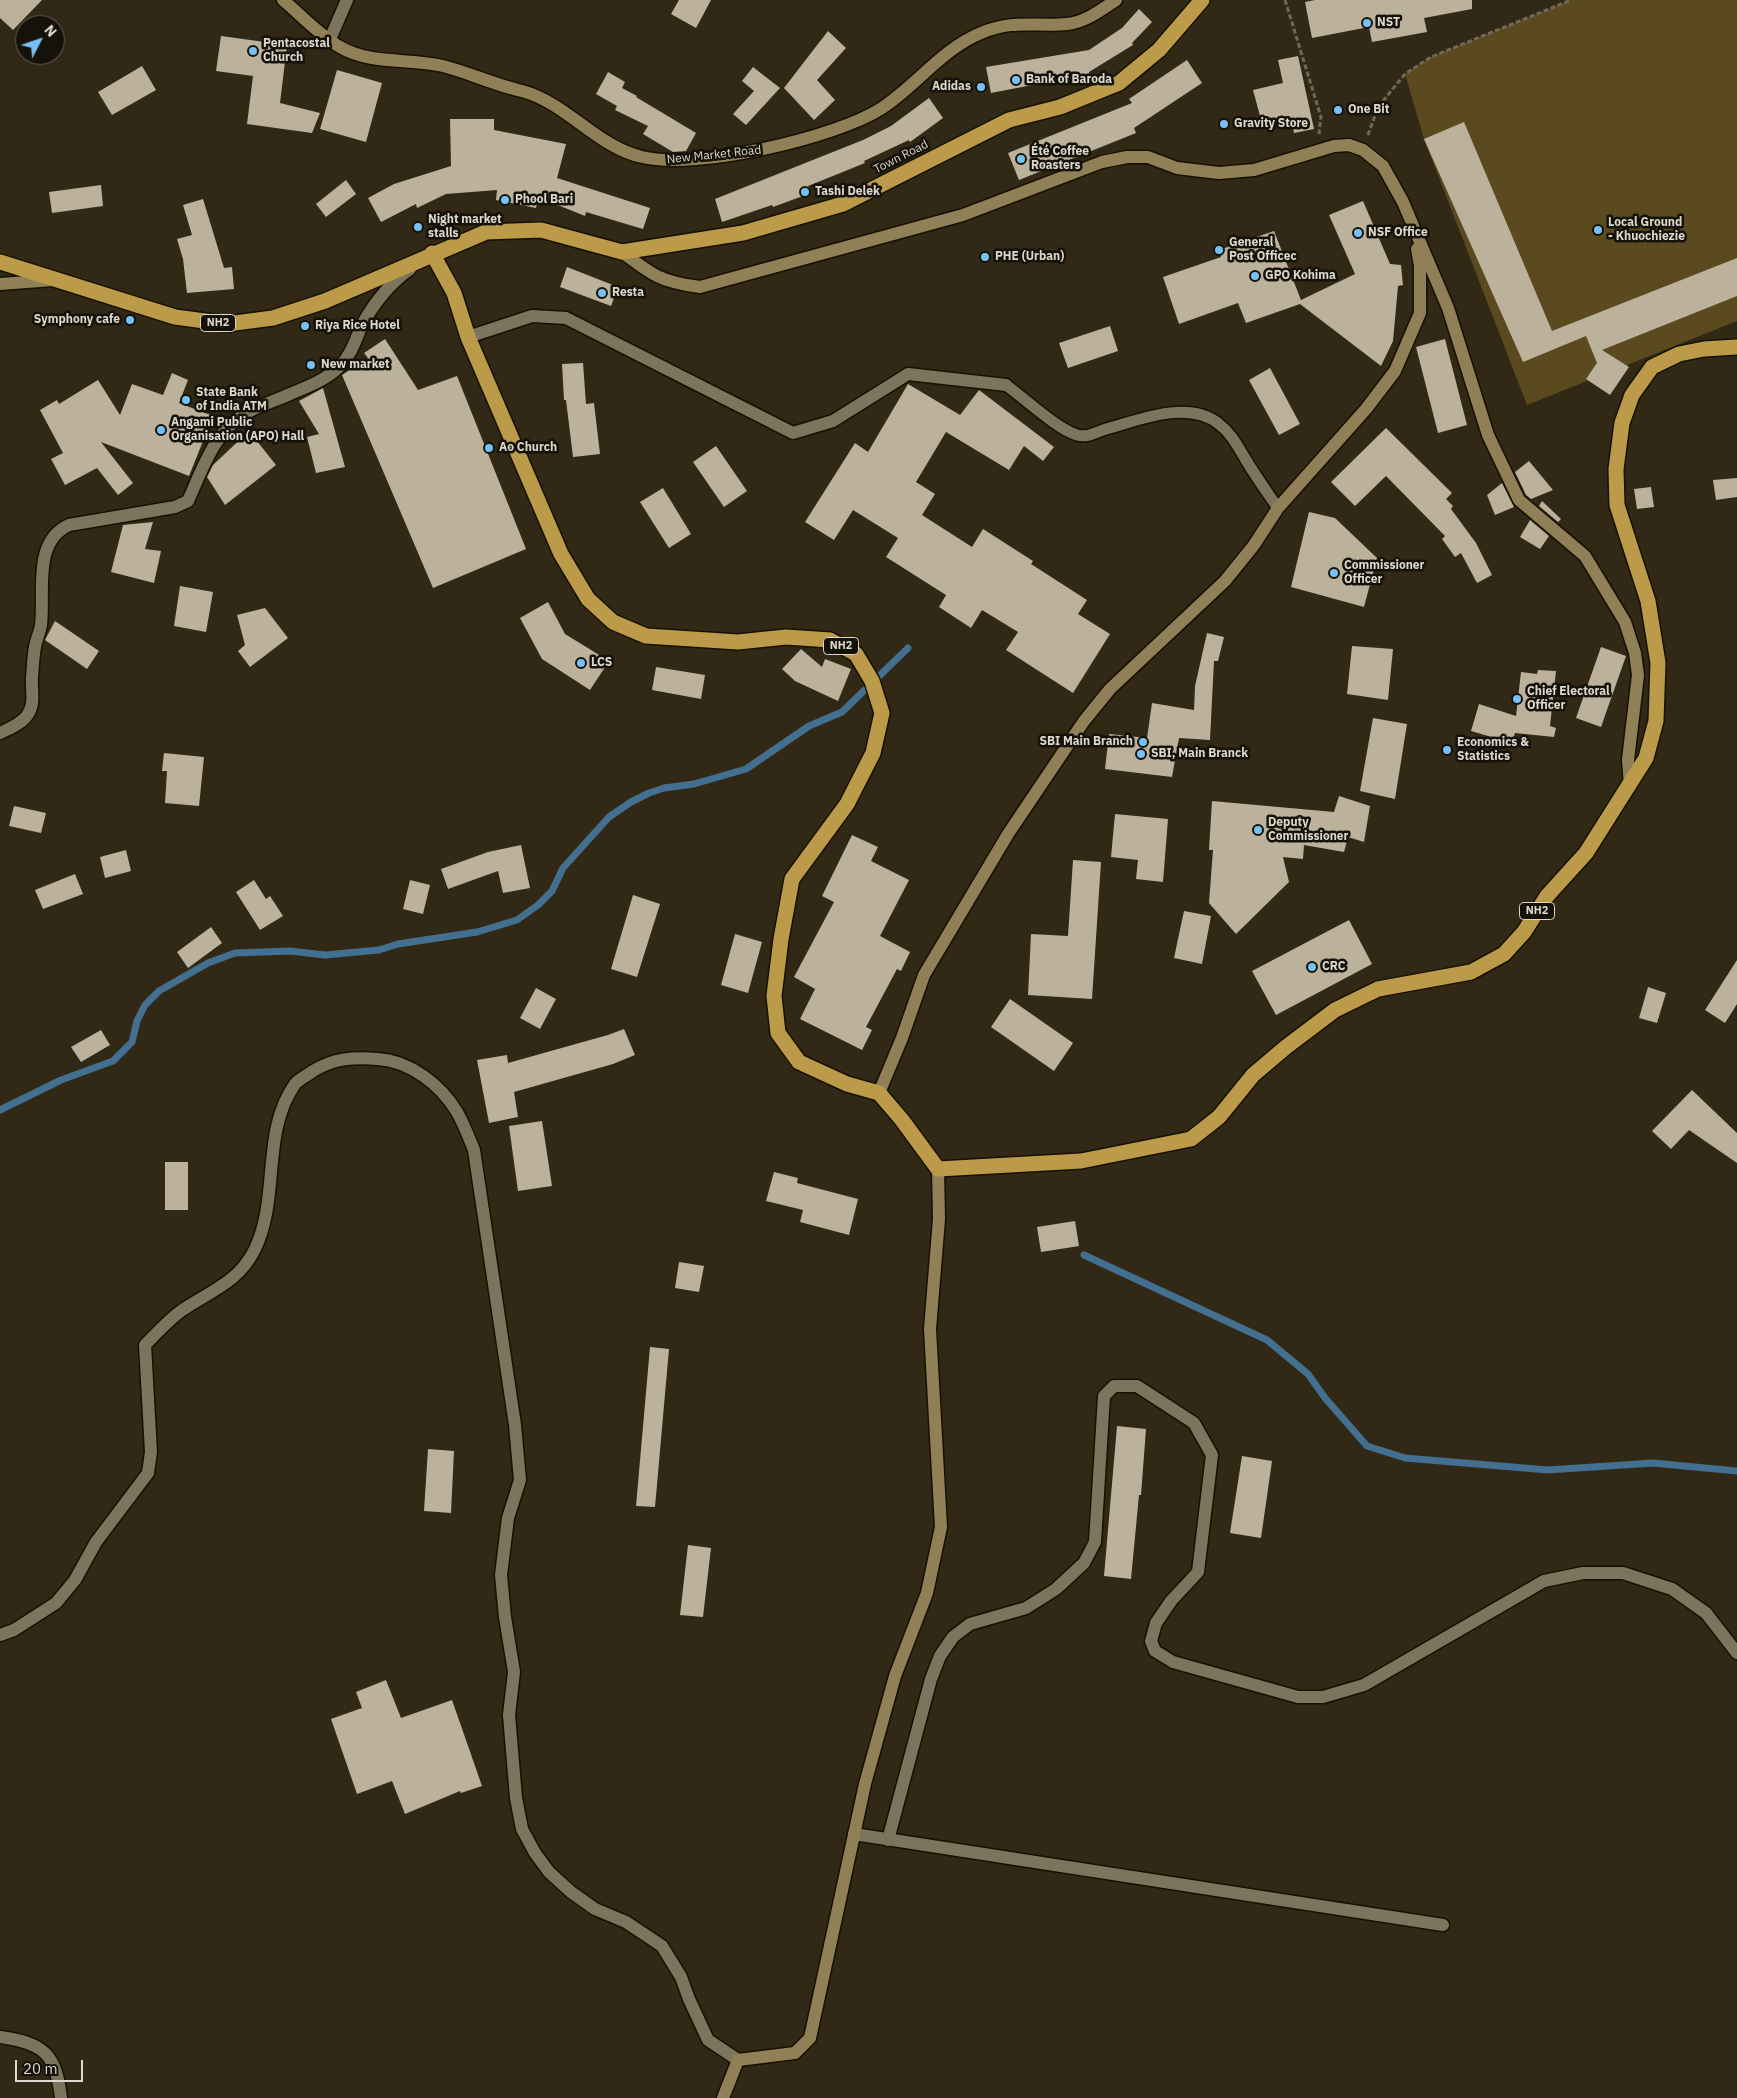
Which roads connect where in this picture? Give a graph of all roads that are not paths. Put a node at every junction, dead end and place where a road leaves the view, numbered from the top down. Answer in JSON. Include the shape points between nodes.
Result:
{"nodes":[{"id":1,"x":283,"y":0,"type":"edge"},
{"id":2,"x":347,"y":0,"type":"edge"},
{"id":3,"x":1116,"y":0,"type":"edge"},
{"id":4,"x":1202,"y":0,"type":"edge"},
{"id":5,"x":330,"y":39,"type":"junction"},
{"id":6,"x":1412,"y":224,"type":"junction"},
{"id":7,"x":622,"y":252,"type":"junction"},
{"id":8,"x":432,"y":253,"type":"junction"},
{"id":9,"x":0,"y":262,"type":"edge"},
{"id":10,"x":55,"y":280,"type":"junction"},
{"id":11,"x":0,"y":284,"type":"edge"},
{"id":12,"x":468,"y":337,"type":"junction"},
{"id":13,"x":1737,"y":347,"type":"edge"},
{"id":14,"x":1006,"y":385,"type":"joint"},
{"id":15,"x":1278,"y":508,"type":"junction"},
{"id":16,"x":0,"y":733,"type":"edge"},
{"id":17,"x":1630,"y":785,"type":"junction"},
{"id":18,"x":879,"y":1092,"type":"junction"},
{"id":19,"x":938,"y":1169,"type":"junction"},
{"id":20,"x":0,"y":1635,"type":"edge"},
{"id":21,"x":1737,"y":1653,"type":"edge"},
{"id":22,"x":854,"y":1834,"type":"junction"},
{"id":23,"x":888,"y":1840,"type":"junction"},
{"id":24,"x":1443,"y":1925,"type":"dead end"},
{"id":25,"x":0,"y":2037,"type":"edge"},
{"id":26,"x":738,"y":2060,"type":"junction"},
{"id":27,"x":61,"y":2098,"type":"edge"},
{"id":28,"x":722,"y":2098,"type":"edge"}],
"edges":[{"from":1,"to":5,"type":"street","name":"New Market Road"},
{"from":2,"to":5,"type":"street"},
{"from":3,"to":5,"type":"street","name":"New Market Road","via":[[1091,17],[1068,24],[1005,24],[979,34],[954,48],[881,109],[848,124],[766,150],[668,162],[640,157],[615,145],[556,106],[531,94],[442,66],[377,59],[340,48]]},
{"from":4,"to":7,"type":"highway","name":"Town Road","number":"NH2","via":[[1159,50],[1119,83],[1060,106],[1009,120],[843,204],[743,233]]},
{"from":6,"to":7,"type":"street","via":[[1392,180],[1374,156],[1349,145],[1318,149],[1239,172],[1199,172],[1148,157],[1102,162],[963,215],[700,287],[672,284],[649,273]]},
{"from":6,"to":15,"type":"street","via":[[1420,266],[1420,313],[1395,371]]},
{"from":6,"to":17,"type":"street","via":[[1448,308],[1488,435],[1519,500],[1584,556],[1625,622],[1638,676],[1628,760]]},
{"from":7,"to":8,"type":"highway","name":"Town Road","number":"NH2","via":[[541,230],[486,232]]},
{"from":8,"to":10,"type":"highway","number":"NH2","via":[[325,301],[272,318],[227,324],[175,317]]},
{"from":8,"to":12,"type":"highway","number":"NH2","via":[[454,293]]},
{"from":8,"to":16,"type":"street","via":[[395,279],[363,324],[349,355],[339,367],[325,378],[250,411],[229,425],[211,448],[188,502],[69,525],[58,530],[43,564],[41,626],[34,648],[33,704],[16,726]]},
{"from":9,"to":10,"type":"highway","number":"NH2"},
{"from":10,"to":11,"type":"street"},
{"from":12,"to":14,"type":"street","via":[[532,316],[566,318],[794,433],[833,421],[908,374]]},
{"from":12,"to":18,"type":"highway","number":"NH2","via":[[561,554],[588,599],[614,622],[646,636],[738,642],[786,637],[830,640],[856,654],[872,682],[882,713],[873,753],[847,804],[792,879],[774,996],[778,1033],[799,1062],[847,1084]]},
{"from":13,"to":17,"type":"highway","number":"NH2","via":[[1679,354],[1652,367],[1632,395],[1622,423],[1616,469],[1617,505],[1648,601],[1658,663],[1656,721],[1646,758]]},
{"from":14,"to":15,"type":"lane","via":[[1066,430],[1078,435],[1091,436],[1103,430],[1179,412],[1200,414],[1218,423],[1234,438]]},
{"from":15,"to":18,"type":"street","via":[[1225,581],[1110,689],[1035,790],[924,975]]},
{"from":17,"to":19,"type":"highway","number":"NH2","via":[[1586,852],[1547,896],[1524,932],[1504,954],[1471,972],[1378,989],[1335,1010],[1253,1075],[1219,1117],[1191,1139],[1080,1161]]},
{"from":18,"to":19,"type":"highway"},
{"from":19,"to":22,"type":"street","via":[[939,1219],[930,1328],[941,1527],[927,1593],[895,1676]]},
{"from":20,"to":26,"type":"street","via":[[14,1630],[56,1603],[75,1580],[96,1542],[148,1473],[151,1435],[145,1344],[184,1309],[214,1293],[236,1275],[255,1249],[269,1196],[280,1114],[296,1083],[328,1062],[356,1057],[389,1060],[420,1074],[441,1091],[458,1112],[474,1150],[515,1424],[520,1480],[508,1518],[501,1575],[514,1672],[509,1716],[522,1829],[549,1872],[571,1892],[662,1946],[681,1977],[708,2040]]},
{"from":21,"to":23,"type":"street","via":[[1706,1613],[1672,1589],[1623,1573],[1584,1572],[1544,1580],[1364,1685],[1323,1697],[1298,1697],[1173,1662],[1155,1651],[1152,1641],[1156,1623],[1198,1572],[1212,1455],[1194,1423],[1137,1386],[1114,1386],[1104,1396],[1095,1542],[1084,1563],[1056,1588],[1026,1608],[970,1624],[953,1637],[940,1656],[931,1679]]},
{"from":22,"to":23,"type":"street"},
{"from":22,"to":26,"type":"street","via":[[810,2038],[795,2053]]},
{"from":23,"to":24,"type":"street"},
{"from":25,"to":27,"type":"street","via":[[26,2040],[42,2049],[56,2068]]},
{"from":26,"to":28,"type":"street"}]}
